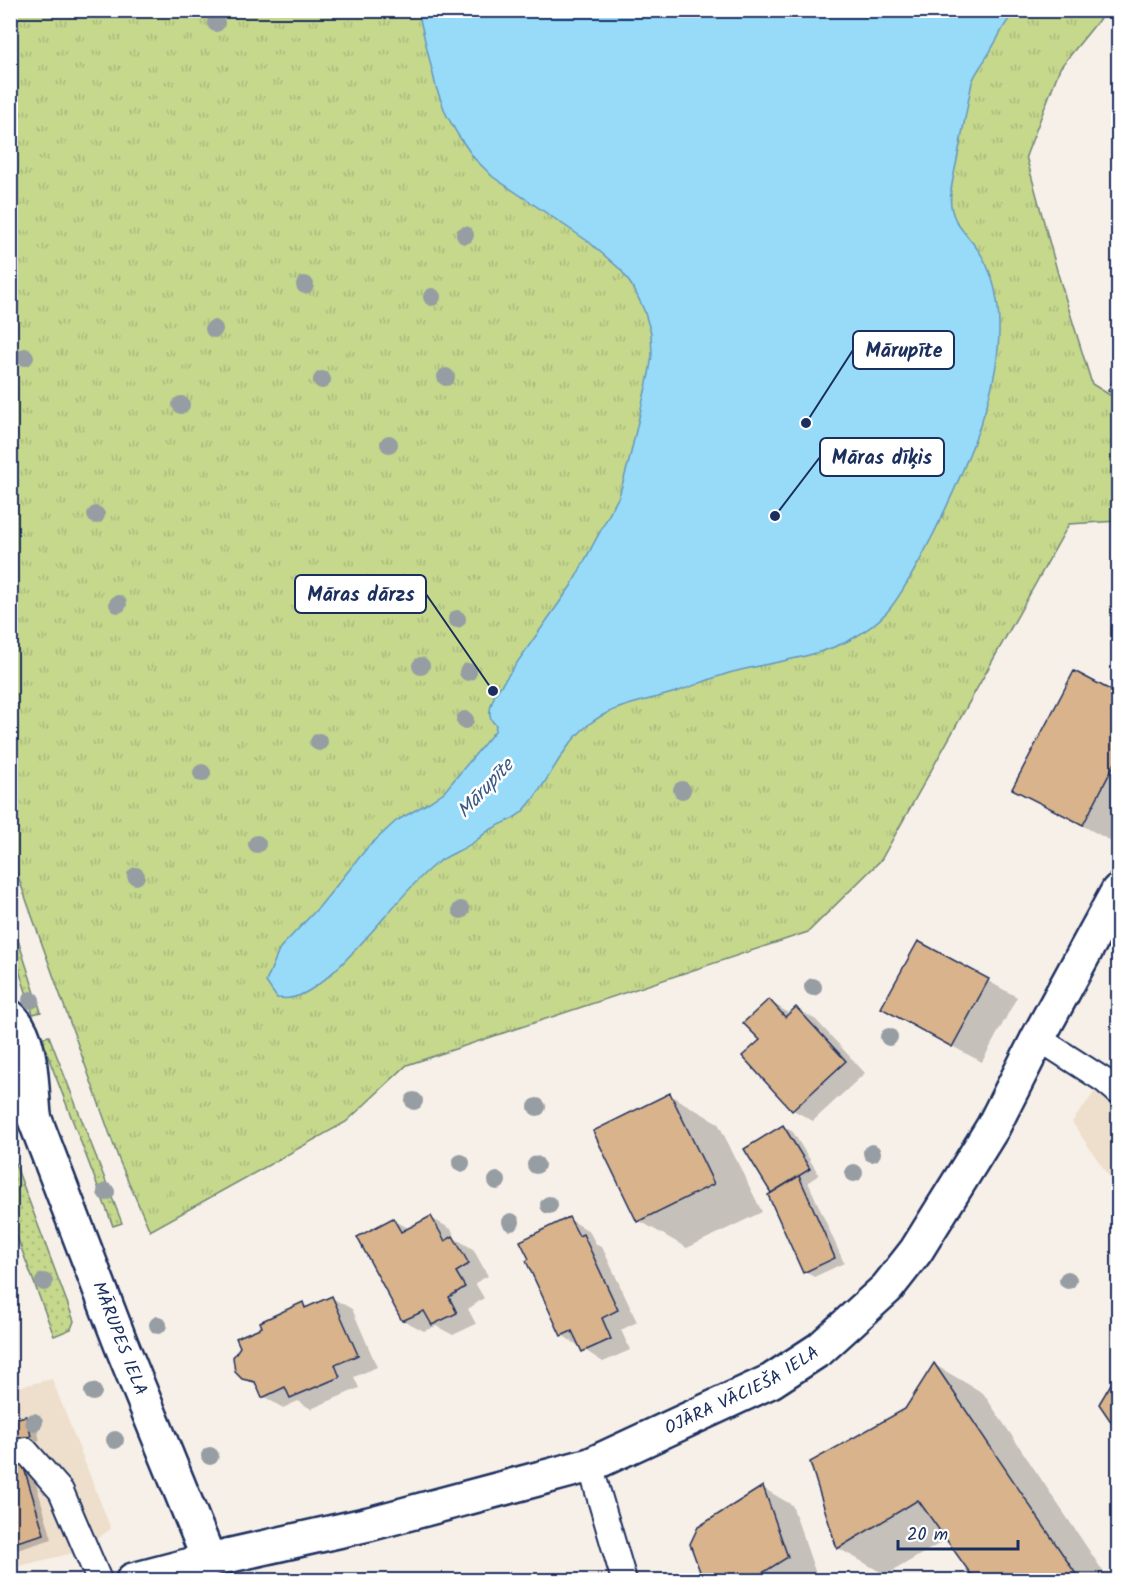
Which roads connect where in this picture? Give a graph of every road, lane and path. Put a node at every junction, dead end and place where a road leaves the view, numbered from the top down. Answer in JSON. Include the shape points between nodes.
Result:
{"nodes":[{"id":1,"x":1119,"y":891,"type":"edge"},
{"id":2,"x":10,"y":1017,"type":"edge"},
{"id":3,"x":1038,"y":1038,"type":"junction"},
{"id":4,"x":10,"y":1083,"type":"edge"},
{"id":5,"x":1119,"y":1092,"type":"edge"},
{"id":6,"x":34,"y":1117,"type":"junction"},
{"id":7,"x":10,"y":1454,"type":"edge"},
{"id":8,"x":590,"y":1465,"type":"junction"},
{"id":9,"x":209,"y":1560,"type":"junction"},
{"id":10,"x":99,"y":1581,"type":"edge"},
{"id":11,"x":134,"y":1581,"type":"edge"},
{"id":12,"x":624,"y":1581,"type":"edge"}],
"edges":[{"from":1,"to":3,"type":"street","name":"OJĀRA VĀCIEŠA IELA"},
{"from":2,"to":6,"type":"street","name":"MĀRUPES IELA","via":[[18,1024],[26,1046]]},
{"from":3,"to":5,"type":"lane"},
{"from":3,"to":8,"type":"street","name":"OJĀRA VĀCIEŠA IELA","via":[[993,1127],[916,1251],[855,1318],[820,1349],[771,1381]]},
{"from":4,"to":6,"type":"street","name":"MĀRUPES IELA"},
{"from":6,"to":9,"type":"street","name":"MĀRUPES IELA"},
{"from":7,"to":10,"type":"lane","via":[[25,1450],[62,1491]]},
{"from":8,"to":9,"type":"street","name":"OJĀRA VĀCIEŠA IELA","via":[[369,1524]]},
{"from":8,"to":12,"type":"lane"},
{"from":9,"to":11,"type":"street","name":"OJĀRA VĀCIEŠA IELA"}]}
